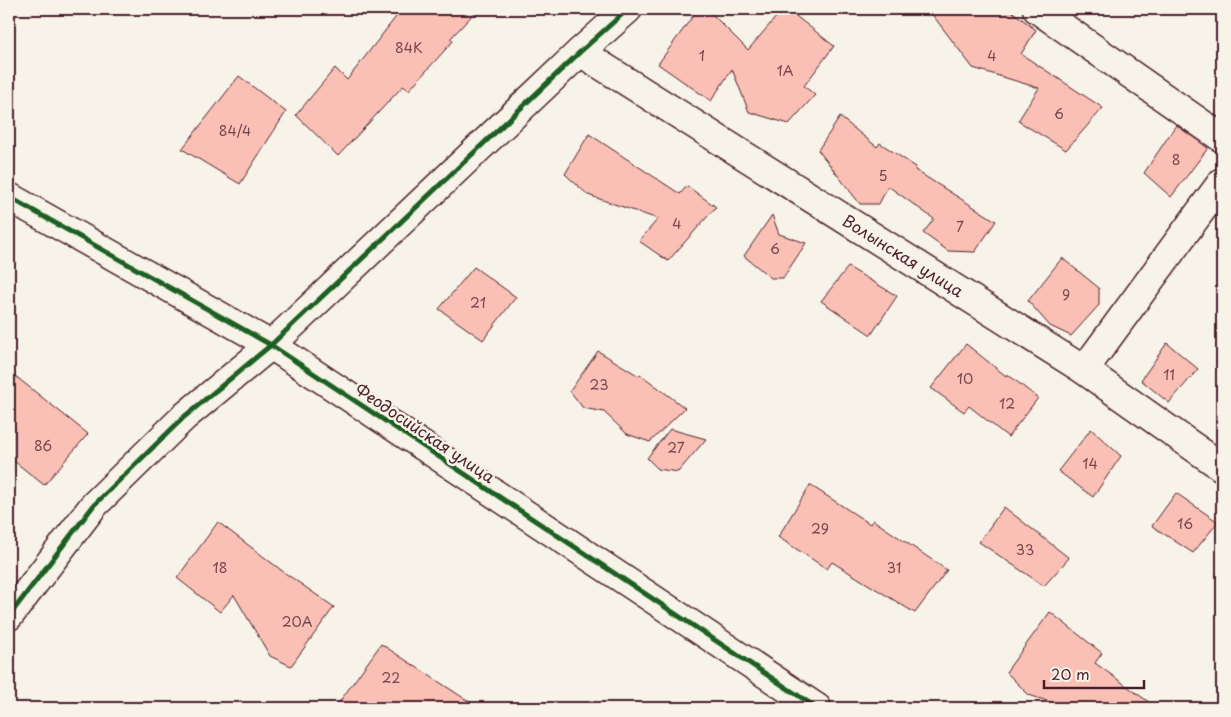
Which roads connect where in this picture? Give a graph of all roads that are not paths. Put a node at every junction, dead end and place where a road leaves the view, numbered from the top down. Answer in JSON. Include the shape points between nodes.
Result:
{"nodes":[{"id":1,"x":628,"y":9,"type":"edge"},
{"id":2,"x":1037,"y":9,"type":"edge"},
{"id":3,"x":580,"y":52,"type":"junction"},
{"id":4,"x":1222,"y":138,"type":"edge"},
{"id":5,"x":1222,"y":182,"type":"edge"},
{"id":6,"x":9,"y":197,"type":"edge"},
{"id":7,"x":270,"y":345,"type":"junction"},
{"id":8,"x":1084,"y":370,"type":"junction"},
{"id":9,"x":1222,"y":467,"type":"edge"},
{"id":10,"x":9,"y":616,"type":"edge"},
{"id":11,"x":817,"y":708,"type":"edge"}],
"edges":[{"from":1,"to":3,"type":"street"},
{"from":2,"to":4,"type":"street"},
{"from":3,"to":7,"type":"street"},
{"from":3,"to":8,"type":"street","name":"Волынская улица"},
{"from":5,"to":8,"type":"street"},
{"from":6,"to":7,"type":"street","name":"Феодосийская улица"},
{"from":7,"to":10,"type":"street","via":[[184,417],[94,505]]},
{"from":7,"to":11,"type":"street","name":"Феодосийская улица"},
{"from":8,"to":9,"type":"street","name":"Волынская улица"}]}
